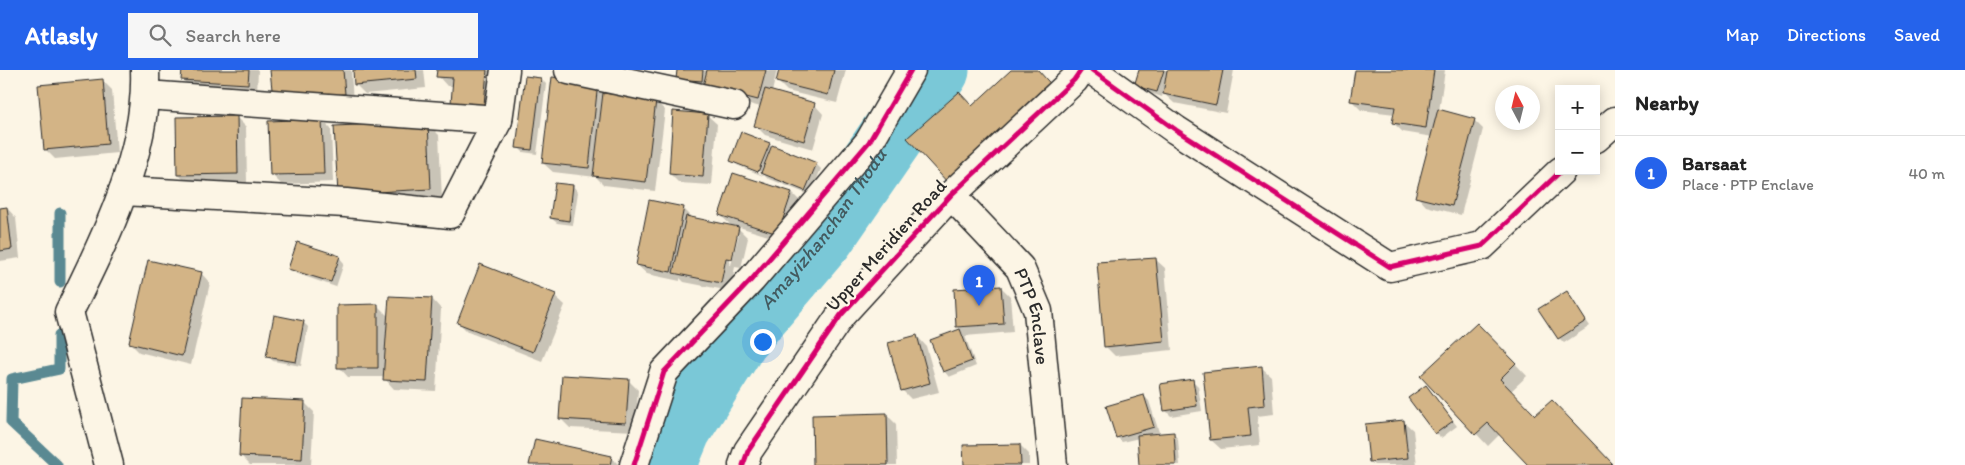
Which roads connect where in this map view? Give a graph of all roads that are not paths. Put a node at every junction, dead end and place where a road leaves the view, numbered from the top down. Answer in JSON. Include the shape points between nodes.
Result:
{"nodes":[{"id":1,"x":505,"y":70,"type":"edge"},
{"id":2,"x":569,"y":70,"type":"edge"},
{"id":3,"x":911,"y":70,"type":"edge"},
{"id":4,"x":1081,"y":70,"type":"edge"},
{"id":5,"x":1092,"y":70,"type":"edge"},
{"id":6,"x":145,"y":83,"type":"edge"},
{"id":7,"x":734,"y":105,"type":"dead end"},
{"id":8,"x":498,"y":120,"type":"junction"},
{"id":9,"x":1615,"y":121,"type":"edge"},
{"id":10,"x":1600,"y":134,"type":"edge"},
{"id":11,"x":1557,"y":175,"type":"edge"},
{"id":12,"x":123,"y":191,"type":"junction"},
{"id":13,"x":951,"y":195,"type":"junction"},
{"id":14,"x":110,"y":465,"type":"edge"},
{"id":15,"x":634,"y":465,"type":"edge"},
{"id":16,"x":743,"y":465,"type":"edge"},
{"id":17,"x":1053,"y":465,"type":"edge"}],
"edges":[{"from":1,"to":8,"type":"street"},
{"from":2,"to":7,"type":"street"},
{"from":3,"to":15,"type":"street","via":[[869,142],[752,279],[664,372]]},
{"from":4,"to":13,"type":"street","name":"Upper Meridien Road"},
{"from":5,"to":11,"type":"street","via":[[1176,130],[1390,267],[1482,246]]},
{"from":6,"to":8,"type":"street"},
{"from":6,"to":12,"type":"street"},
{"from":8,"to":12,"type":"street","via":[[450,214],[346,204]]},
{"from":9,"to":10,"type":"street"},
{"from":12,"to":14,"type":"street","via":[[98,254],[69,312]]},
{"from":13,"to":16,"type":"street","name":"Upper Meridien Road","via":[[841,315],[748,451]]},
{"from":13,"to":17,"type":"street","name":"PTP Enclave","via":[[1020,268],[1038,312]]}]}
